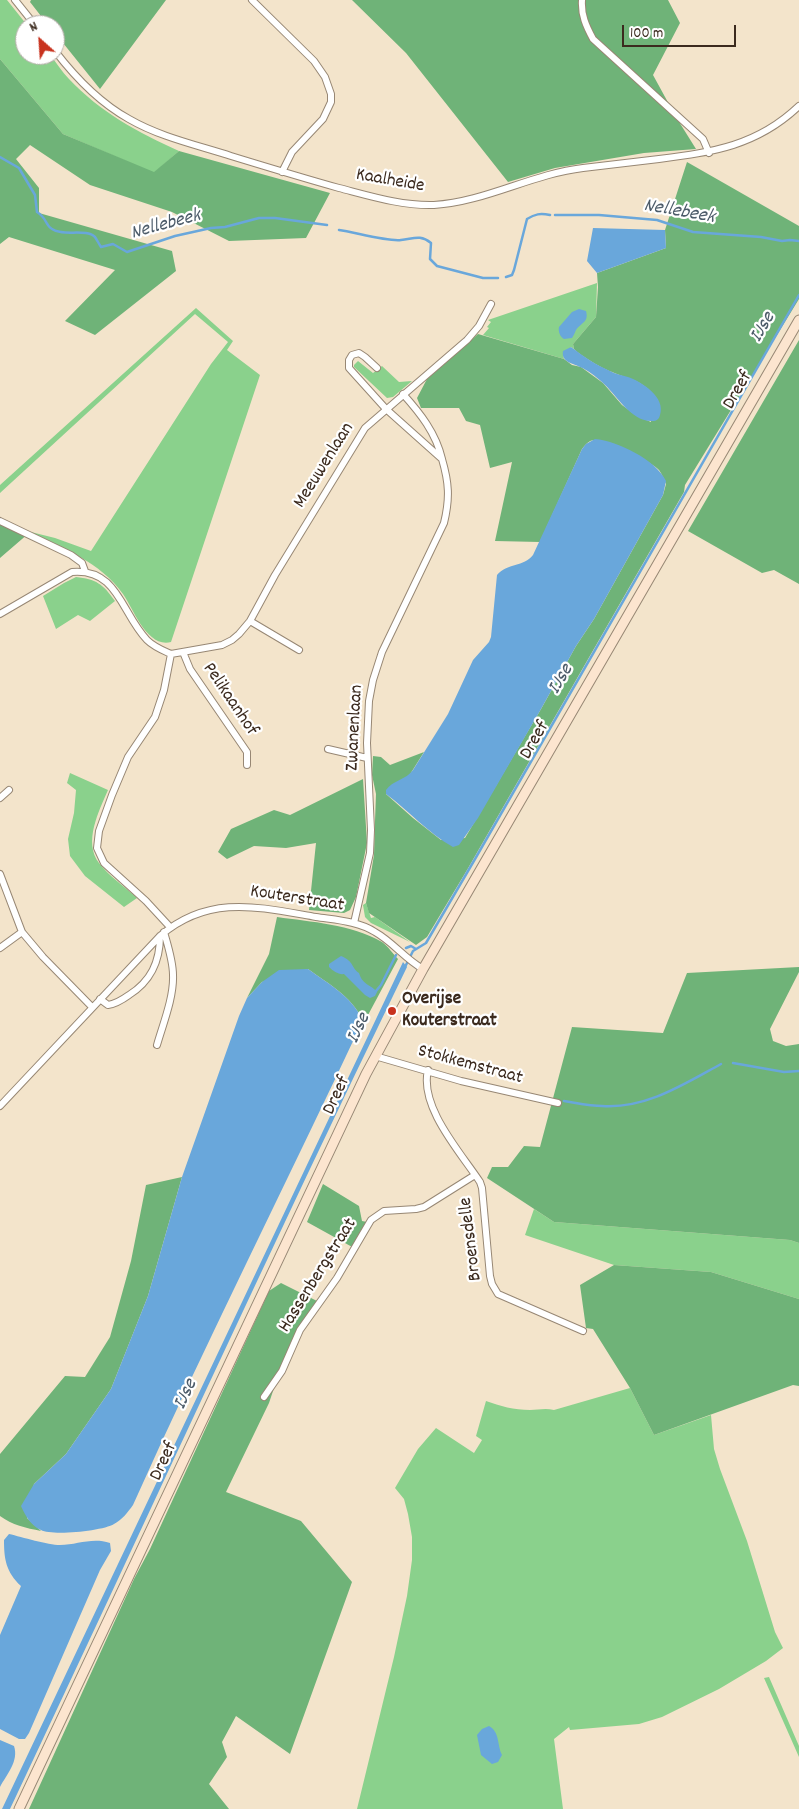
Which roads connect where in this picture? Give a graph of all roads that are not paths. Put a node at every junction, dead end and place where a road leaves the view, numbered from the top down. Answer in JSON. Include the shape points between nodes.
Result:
{"nodes":[{"id":1,"x":15,"y":0,"type":"edge"},
{"id":2,"x":252,"y":0,"type":"edge"},
{"id":3,"x":582,"y":0,"type":"edge"},
{"id":4,"x":27,"y":15,"type":"edge"},
{"id":5,"x":65,"y":63,"type":"edge"},
{"id":6,"x":799,"y":106,"type":"edge"},
{"id":7,"x":709,"y":153,"type":"junction"},
{"id":8,"x":282,"y":172,"type":"junction"},
{"id":9,"x":491,"y":304,"type":"dead end"},
{"id":10,"x":799,"y":320,"type":"edge"},
{"id":11,"x":377,"y":368,"type":"dead end"},
{"id":12,"x":403,"y":394,"type":"junction"},
{"id":13,"x":386,"y":409,"type":"junction"},
{"id":14,"x":442,"y":458,"type":"junction"},
{"id":15,"x":0,"y":521,"type":"edge"},
{"id":16,"x":85,"y":571,"type":"junction"},
{"id":17,"x":0,"y":614,"type":"edge"},
{"id":18,"x":250,"y":621,"type":"junction"},
{"id":19,"x":299,"y":650,"type":"dead end"},
{"id":20,"x":183,"y":652,"type":"junction"},
{"id":21,"x":171,"y":654,"type":"junction"},
{"id":22,"x":328,"y":749,"type":"dead end"},
{"id":23,"x":367,"y":758,"type":"junction"},
{"id":24,"x":247,"y":765,"type":"dead end"},
{"id":25,"x":9,"y":790,"type":"dead end"},
{"id":26,"x":0,"y":798,"type":"edge"},
{"id":27,"x":0,"y":874,"type":"edge"},
{"id":28,"x":354,"y":923,"type":"junction"},
{"id":29,"x":170,"y":927,"type":"junction"},
{"id":30,"x":22,"y":932,"type":"junction"},
{"id":31,"x":162,"y":934,"type":"junction"},
{"id":32,"x":0,"y":948,"type":"edge"},
{"id":33,"x":423,"y":969,"type":"junction"},
{"id":34,"x":100,"y":999,"type":"junction"},
{"id":35,"x":92,"y":1007,"type":"junction"},
{"id":36,"x":157,"y":1045,"type":"dead end"},
{"id":37,"x":376,"y":1056,"type":"junction"},
{"id":38,"x":428,"y":1070,"type":"junction"},
{"id":39,"x":558,"y":1103,"type":"dead end"},
{"id":40,"x":0,"y":1106,"type":"edge"},
{"id":41,"x":475,"y":1175,"type":"junction"},
{"id":42,"x":583,"y":1331,"type":"dead end"},
{"id":43,"x":264,"y":1397,"type":"dead end"},
{"id":44,"x":19,"y":1809,"type":"edge"}],
"edges":[{"from":1,"to":4,"type":"street"},
{"from":2,"to":8,"type":"street","via":[[314,61],[331,94],[323,120],[292,152]]},
{"from":3,"to":7,"type":"street","via":[[581,11],[593,39],[703,139]]},
{"from":5,"to":8,"type":"street","name":"Kaalheide","via":[[81,81],[128,118],[156,132]]},
{"from":6,"to":7,"type":"street","name":"Kaalheide","via":[[756,137]]},
{"from":7,"to":8,"type":"street","name":"Kaalheide","via":[[572,169],[458,202],[415,205]]},
{"from":9,"to":12,"type":"street","name":"Meeuwenlaan","via":[[467,340]]},
{"from":10,"to":33,"type":"main road","name":"Dreef"},
{"from":11,"to":13,"type":"street","via":[[359,353],[349,360],[349,368]]},
{"from":12,"to":13,"type":"street","name":"Meeuwenlaan"},
{"from":12,"to":14,"type":"street","name":"Zwanenlaan","via":[[431,431]]},
{"from":13,"to":14,"type":"street"},
{"from":13,"to":18,"type":"street","name":"Meeuwenlaan","via":[[365,428],[352,446]]},
{"from":14,"to":23,"type":"street","name":"Zwanenlaan","via":[[449,490],[444,523],[382,652],[369,701]]},
{"from":15,"to":16,"type":"street","via":[[71,555],[82,563]]},
{"from":16,"to":17,"type":"street","via":[[72,572]]},
{"from":16,"to":21,"type":"street","via":[[99,576],[112,587],[147,640]]},
{"from":18,"to":19,"type":"street"},
{"from":18,"to":20,"type":"street","name":"Meeuwenlaan","via":[[232,640],[222,645]]},
{"from":20,"to":21,"type":"street","name":"Meeuwenlaan"},
{"from":20,"to":24,"type":"street","name":"Pelikaanhof","via":[[190,669],[247,752]]},
{"from":21,"to":29,"type":"street","via":[[155,717],[128,758],[112,794],[99,832],[98,848],[104,864]]},
{"from":22,"to":23,"type":"street"},
{"from":23,"to":28,"type":"street","name":"Zwanenlaan","via":[[370,853]]},
{"from":25,"to":26,"type":"street"},
{"from":27,"to":30,"type":"street"},
{"from":28,"to":29,"type":"street","name":"Kouterstraat","via":[[238,906],[208,909]]},
{"from":28,"to":33,"type":"street","name":"Kouterstraat","via":[[391,942]]},
{"from":29,"to":31,"type":"street","name":"Kouterstraat"},
{"from":30,"to":32,"type":"street"},
{"from":30,"to":35,"type":"street"},
{"from":31,"to":34,"type":"street","name":"Kouterstraat"},
{"from":31,"to":34,"type":"street","via":[[156,965],[143,984],[114,1005]]},
{"from":31,"to":36,"type":"street","via":[[169,948],[173,975]]},
{"from":33,"to":37,"type":"main road","name":"Dreef"},
{"from":34,"to":35,"type":"street","name":"Kouterstraat"},
{"from":35,"to":40,"type":"street","name":"Kouterstraat"},
{"from":37,"to":38,"type":"street","name":"Stokkemstraat"},
{"from":37,"to":44,"type":"main road","name":"Dreef"},
{"from":38,"to":39,"type":"street","name":"Stokkemstraat"},
{"from":38,"to":41,"type":"street","name":"Broensdelle","via":[[428,1097],[442,1126]]},
{"from":41,"to":42,"type":"street","name":"Broensdelle","via":[[482,1188],[494,1289],[507,1298]]},
{"from":41,"to":43,"type":"street","name":"Hassenbergstraat","via":[[424,1207],[384,1211],[371,1220],[337,1278],[300,1330],[282,1371]]}]}
